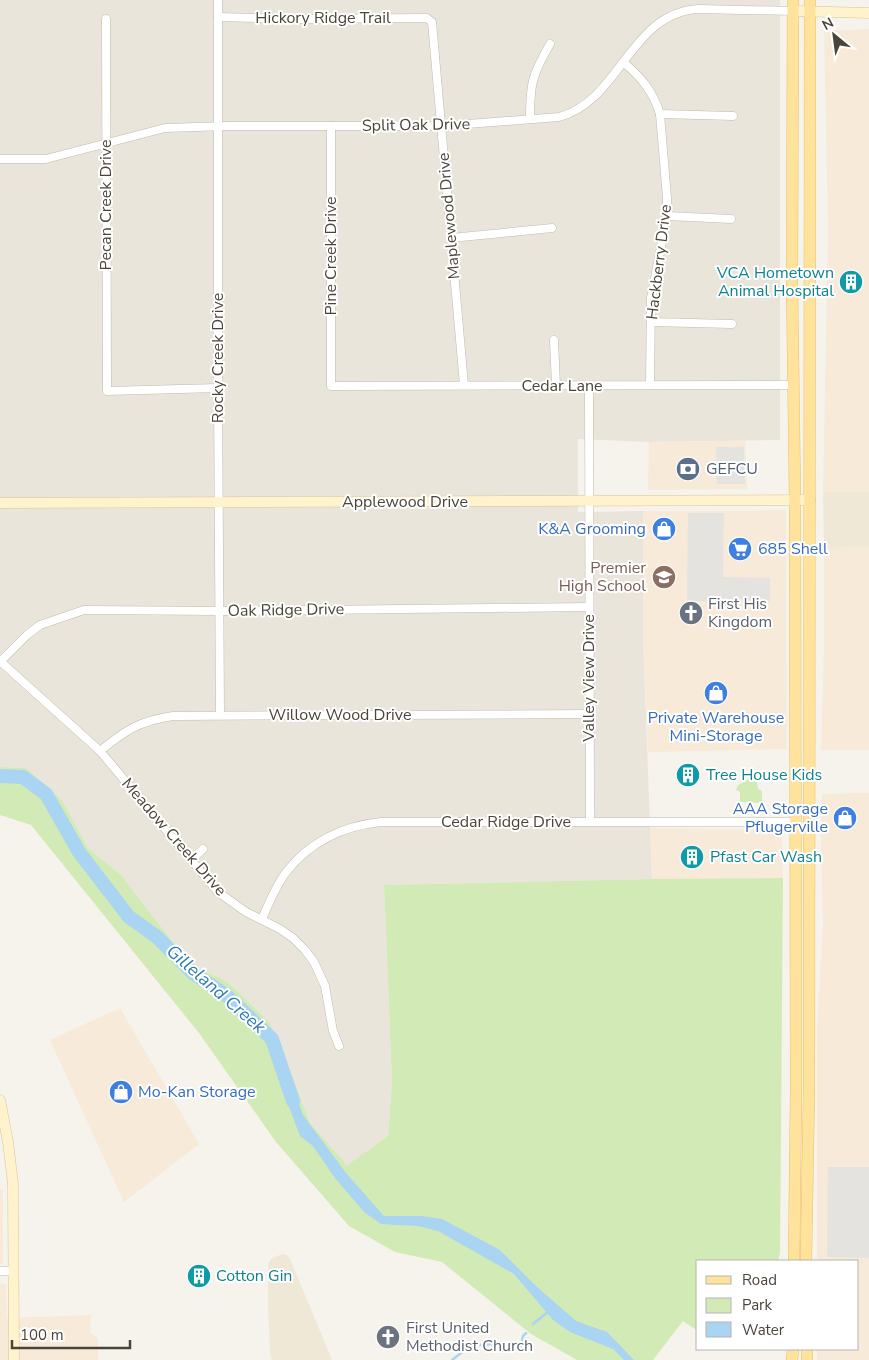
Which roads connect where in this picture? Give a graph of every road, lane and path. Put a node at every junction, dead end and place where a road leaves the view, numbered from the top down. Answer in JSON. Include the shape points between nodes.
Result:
{"nodes":[{"id":1,"x":218,"y":0,"type":"edge"},
{"id":2,"x":793,"y":5,"type":"edge"},
{"id":3,"x":810,"y":5,"type":"edge"},
{"id":4,"x":869,"y":12,"type":"edge"},
{"id":5,"x":218,"y":17,"type":"junction"},
{"id":6,"x":427,"y":18,"type":"joint"},
{"id":7,"x":106,"y":19,"type":"dead end"},
{"id":8,"x":550,"y":44,"type":"dead end"},
{"id":9,"x":623,"y":62,"type":"junction"},
{"id":10,"x":660,"y":114,"type":"junction"},
{"id":11,"x":733,"y":116,"type":"dead end"},
{"id":12,"x":530,"y":119,"type":"junction"},
{"id":13,"x":218,"y":126,"type":"junction"},
{"id":14,"x":331,"y":126,"type":"junction"},
{"id":15,"x":441,"y":126,"type":"junction"},
{"id":16,"x":106,"y":144,"type":"junction"},
{"id":17,"x":0,"y":159,"type":"edge"},
{"id":18,"x":667,"y":216,"type":"junction"},
{"id":19,"x":730,"y":219,"type":"dead end"},
{"id":20,"x":552,"y":228,"type":"dead end"},
{"id":21,"x":451,"y":238,"type":"junction"},
{"id":22,"x":651,"y":322,"type":"junction"},
{"id":23,"x":732,"y":324,"type":"dead end"},
{"id":24,"x":554,"y":340,"type":"dead end"},
{"id":25,"x":650,"y":385,"type":"junction"},
{"id":26,"x":794,"y":385,"type":"junction"},
{"id":27,"x":331,"y":386,"type":"joint"},
{"id":28,"x":464,"y":386,"type":"junction"},
{"id":29,"x":556,"y":386,"type":"junction"},
{"id":30,"x":589,"y":386,"type":"junction"},
{"id":31,"x":218,"y":388,"type":"junction"},
{"id":32,"x":795,"y":500,"type":"junction"},
{"id":33,"x":810,"y":500,"type":"junction"},
{"id":34,"x":588,"y":501,"type":"junction"},
{"id":35,"x":220,"y":502,"type":"junction"},
{"id":36,"x":0,"y":503,"type":"edge"},
{"id":37,"x":589,"y":608,"type":"junction"},
{"id":38,"x":220,"y":611,"type":"junction"},
{"id":39,"x":0,"y":661,"type":"edge"},
{"id":40,"x":590,"y":714,"type":"junction"},
{"id":41,"x":220,"y":715,"type":"junction"},
{"id":42,"x":100,"y":751,"type":"junction"},
{"id":43,"x":590,"y":821,"type":"junction"},
{"id":44,"x":794,"y":822,"type":"junction"},
{"id":45,"x":203,"y":849,"type":"dead end"},
{"id":46,"x":191,"y":860,"type":"junction"},
{"id":47,"x":794,"y":917,"type":"junction"},
{"id":48,"x":809,"y":918,"type":"junction"},
{"id":49,"x":262,"y":919,"type":"junction"},
{"id":50,"x":339,"y":1046,"type":"dead end"},
{"id":51,"x":0,"y":1100,"type":"edge"},
{"id":52,"x":4,"y":1142,"type":"edge"},
{"id":53,"x":794,"y":1260,"type":"edge"},
{"id":54,"x":806,"y":1260,"type":"edge"},
{"id":55,"x":0,"y":1271,"type":"edge"},
{"id":56,"x":13,"y":1271,"type":"junction"},
{"id":57,"x":14,"y":1360,"type":"edge"}],
"edges":[{"from":1,"to":5,"type":"street","name":"Rocky Creek Drive"},
{"from":2,"to":3,"type":"street"},
{"from":2,"to":9,"type":"street","name":"Split Oak Drive","via":[[679,12],[650,30]]},
{"from":2,"to":26,"type":"main road"},
{"from":3,"to":4,"type":"street"},
{"from":3,"to":33,"type":"main road"},
{"from":5,"to":6,"type":"street","name":"Hickory Ridge Trail"},
{"from":5,"to":13,"type":"street","name":"Rocky Creek Drive"},
{"from":6,"to":15,"type":"street","name":"Maplewood Drive","via":[[432,22]]},
{"from":7,"to":16,"type":"street","name":"Pecan Creek Drive"},
{"from":8,"to":12,"type":"street","via":[[531,84]]},
{"from":9,"to":10,"type":"street","name":"Hackberry Drive","via":[[644,81]]},
{"from":9,"to":12,"type":"street","name":"Split Oak Drive","via":[[586,105],[568,114]]},
{"from":10,"to":11,"type":"street"},
{"from":10,"to":18,"type":"street","name":"Hackberry Drive"},
{"from":12,"to":15,"type":"street","name":"Split Oak Drive"},
{"from":13,"to":14,"type":"street","name":"Split Oak Drive"},
{"from":13,"to":16,"type":"street","name":"Split Oak Drive","via":[[165,128]]},
{"from":13,"to":31,"type":"street","name":"Rocky Creek Drive"},
{"from":14,"to":15,"type":"street","name":"Split Oak Drive"},
{"from":14,"to":27,"type":"street","name":"Pine Creek Drive"},
{"from":15,"to":21,"type":"street","name":"Maplewood Drive"},
{"from":16,"to":17,"type":"street","name":"Split Oak Drive","via":[[46,159]]},
{"from":16,"to":31,"type":"street","name":"Pecan Creek Drive","via":[[107,391]]},
{"from":18,"to":19,"type":"street"},
{"from":18,"to":22,"type":"street","name":"Hackberry Drive","via":[[654,283]]},
{"from":20,"to":21,"type":"street"},
{"from":21,"to":28,"type":"street","name":"Maplewood Drive"},
{"from":22,"to":23,"type":"street"},
{"from":22,"to":25,"type":"street","name":"Hackberry Drive"},
{"from":24,"to":29,"type":"street"},
{"from":25,"to":26,"type":"street","name":"Cedar Lane"},
{"from":25,"to":30,"type":"street","name":"Cedar Lane"},
{"from":26,"to":32,"type":"main road"},
{"from":27,"to":28,"type":"street","name":"Cedar Lane"},
{"from":28,"to":29,"type":"street","name":"Cedar Lane"},
{"from":29,"to":30,"type":"street","name":"Cedar Lane"},
{"from":30,"to":34,"type":"street","name":"Valley View Drive"},
{"from":31,"to":35,"type":"street","name":"Rocky Creek Drive"},
{"from":32,"to":33,"type":"street","name":"Applewood Drive"},
{"from":32,"to":34,"type":"street","name":"Applewood Drive"},
{"from":32,"to":44,"type":"main road"},
{"from":33,"to":48,"type":"main road"},
{"from":34,"to":35,"type":"street","name":"Applewood Drive"},
{"from":34,"to":37,"type":"street","name":"Valley View Drive"},
{"from":35,"to":36,"type":"street","name":"Applewood Drive"},
{"from":35,"to":38,"type":"street","name":"Rocky Creek Drive"},
{"from":37,"to":38,"type":"street","name":"Oak Ridge Drive"},
{"from":37,"to":40,"type":"street","name":"Valley View Drive"},
{"from":38,"to":39,"type":"street","name":"Oak Ridge Drive","via":[[84,610],[40,625]]},
{"from":38,"to":41,"type":"street","name":"Rocky Creek Drive"},
{"from":39,"to":42,"type":"street","name":"Meadow Creek Drive"},
{"from":40,"to":41,"type":"street","name":"Willow Wood Drive"},
{"from":40,"to":43,"type":"street","name":"Valley View Drive"},
{"from":41,"to":42,"type":"street","name":"Willow Wood Drive","via":[[156,718],[136,725]]},
{"from":42,"to":46,"type":"street","name":"Meadow Creek Drive"},
{"from":43,"to":44,"type":"street","name":"Cedar Ridge Drive"},
{"from":43,"to":49,"type":"street","name":"Cedar Ridge Drive","via":[[381,822],[353,827],[337,832],[304,853],[286,872]]},
{"from":44,"to":47,"type":"main road"},
{"from":45,"to":46,"type":"street"},
{"from":46,"to":49,"type":"street","name":"Meadow Creek Drive","via":[[218,892]]},
{"from":47,"to":48,"type":"street"},
{"from":47,"to":53,"type":"main road"},
{"from":48,"to":54,"type":"main road"},
{"from":49,"to":50,"type":"street","name":"Meadow Creek Drive","via":[[293,938],[314,962],[326,986],[333,1031]]},
{"from":51,"to":52,"type":"street"},
{"from":52,"to":56,"type":"street","via":[[13,1184]]},
{"from":55,"to":56,"type":"street"},
{"from":56,"to":57,"type":"street"}]}
